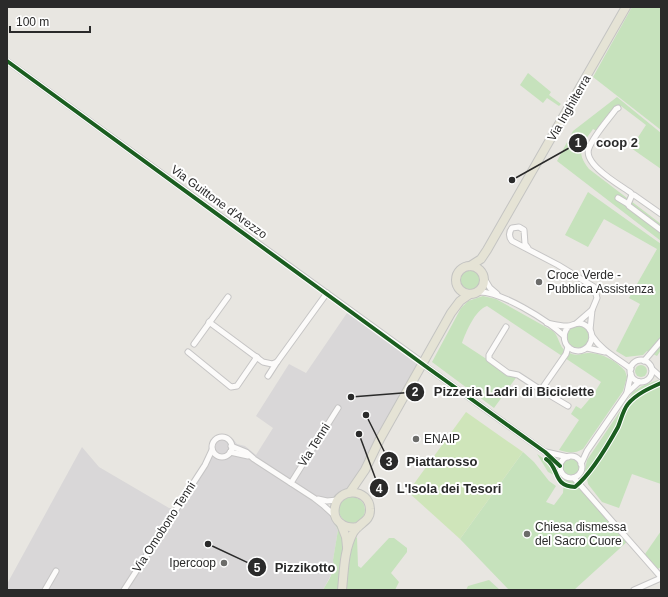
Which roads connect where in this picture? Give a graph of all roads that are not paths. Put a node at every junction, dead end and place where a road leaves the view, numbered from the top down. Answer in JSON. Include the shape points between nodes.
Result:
{"nodes":[{"id":1,"x":626,"y":7,"type":"edge"},
{"id":2,"x":7,"y":61,"type":"edge"},
{"id":3,"x":618,"y":108,"type":"dead end"},
{"id":4,"x":632,"y":195,"type":"junction"},
{"id":5,"x":618,"y":198,"type":"dead end"},
{"id":6,"x":628,"y":204,"type":"junction"},
{"id":7,"x":661,"y":214,"type":"edge"},
{"id":8,"x":661,"y":230,"type":"edge"},
{"id":9,"x":528,"y":248,"type":"junction"},
{"id":10,"x":487,"y":250,"type":"junction"},
{"id":11,"x":470,"y":266,"type":"junction"},
{"id":12,"x":484,"y":276,"type":"junction"},
{"id":13,"x":458,"y":288,"type":"junction"},
{"id":14,"x":327,"y":293,"type":"junction"},
{"id":15,"x":474,"y":293,"type":"junction"},
{"id":16,"x":499,"y":296,"type":"junction"},
{"id":17,"x":228,"y":297,"type":"dead end"},
{"id":18,"x":592,"y":310,"type":"junction"},
{"id":19,"x":451,"y":314,"type":"junction"},
{"id":20,"x":209,"y":322,"type":"junction"},
{"id":21,"x":547,"y":323,"type":"junction"},
{"id":22,"x":577,"y":323,"type":"junction"},
{"id":23,"x":506,"y":327,"type":"dead end"},
{"id":24,"x":568,"y":327,"type":"junction"},
{"id":25,"x":591,"y":333,"type":"junction"},
{"id":26,"x":564,"y":336,"type":"junction"},
{"id":27,"x":661,"y":341,"type":"edge"},
{"id":28,"x":194,"y":344,"type":"dead end"},
{"id":29,"x":568,"y":347,"type":"junction"},
{"id":30,"x":586,"y":348,"type":"junction"},
{"id":31,"x":655,"y":348,"type":"junction"},
{"id":32,"x":574,"y":350,"type":"junction"},
{"id":33,"x":188,"y":352,"type":"dead end"},
{"id":34,"x":606,"y":352,"type":"junction"},
{"id":35,"x":566,"y":354,"type":"junction"},
{"id":36,"x":257,"y":357,"type":"junction"},
{"id":37,"x":618,"y":359,"type":"junction"},
{"id":38,"x":419,"y":360,"type":"dead end"},
{"id":39,"x":644,"y":361,"type":"junction"},
{"id":40,"x":277,"y":362,"type":"junction"},
{"id":41,"x":635,"y":362,"type":"junction"},
{"id":42,"x":650,"y":367,"type":"junction"},
{"id":43,"x":428,"y":368,"type":"dead end"},
{"id":44,"x":631,"y":372,"type":"junction"},
{"id":45,"x":268,"y":376,"type":"dead end"},
{"id":46,"x":650,"y":377,"type":"junction"},
{"id":47,"x":661,"y":377,"type":"edge"},
{"id":48,"x":639,"y":382,"type":"junction"},
{"id":49,"x":541,"y":390,"type":"junction"},
{"id":50,"x":627,"y":393,"type":"junction"},
{"id":51,"x":568,"y":406,"type":"dead end"},
{"id":52,"x":338,"y":408,"type":"dead end"},
{"id":53,"x":231,"y":449,"type":"junction"},
{"id":54,"x":212,"y":450,"type":"junction"},
{"id":55,"x":588,"y":450,"type":"junction"},
{"id":56,"x":546,"y":452,"type":"junction"},
{"id":57,"x":218,"y":456,"type":"junction"},
{"id":58,"x":568,"y":457,"type":"junction"},
{"id":59,"x":577,"y":458,"type":"junction"},
{"id":60,"x":581,"y":464,"type":"junction"},
{"id":61,"x":205,"y":465,"type":"junction"},
{"id":62,"x":560,"y":466,"type":"junction"},
{"id":63,"x":365,"y":470,"type":"junction"},
{"id":64,"x":576,"y":476,"type":"junction"},
{"id":65,"x":291,"y":483,"type":"junction"},
{"id":66,"x":350,"y":492,"type":"junction"},
{"id":67,"x":364,"y":496,"type":"junction"},
{"id":68,"x":314,"y":498,"type":"junction"},
{"id":69,"x":337,"y":500,"type":"junction"},
{"id":70,"x":335,"y":516,"type":"junction"},
{"id":71,"x":341,"y":524,"type":"junction"},
{"id":72,"x":358,"y":527,"type":"junction"},
{"id":73,"x":347,"y":550,"type":"junction"},
{"id":74,"x":56,"y":571,"type":"dead end"},
{"id":75,"x":661,"y":578,"type":"edge"},
{"id":76,"x":45,"y":590,"type":"edge"},
{"id":77,"x":124,"y":590,"type":"edge"},
{"id":78,"x":342,"y":590,"type":"edge"},
{"id":79,"x":634,"y":590,"type":"edge"}],
"edges":[{"from":1,"to":10,"type":"main road","name":"Via Inghilterra"},
{"from":2,"to":14,"type":"street","name":"Via Guittone d'Arezzo"},
{"from":3,"to":4,"type":"street","via":[[592,141],[588,155],[600,171]]},
{"from":4,"to":6,"type":"street"},
{"from":4,"to":7,"type":"street"},
{"from":5,"to":6,"type":"street"},
{"from":6,"to":8,"type":"street"},
{"from":9,"to":9,"type":"street","via":[[525,244],[524,230],[519,227],[512,228],[509,233],[510,239]]},
{"from":9,"to":18,"type":"street","via":[[594,287],[597,298]]},
{"from":10,"to":11,"type":"main road","name":"Via Inghilterra"},
{"from":10,"to":12,"type":"main road","name":"Via Inghilterra"},
{"from":11,"to":12,"type":"main road","via":[[478,268]]},
{"from":11,"to":13,"type":"main road","name":"Via Inghilterra","via":[[462,268],[457,273]]},
{"from":12,"to":15,"type":"main road","name":"Via Inghilterra","via":[[483,286]]},
{"from":12,"to":16,"type":"street","via":[[490,288]]},
{"from":13,"to":15,"type":"main road","via":[[461,292]]},
{"from":13,"to":19,"type":"main road","name":"Via Inghilterra"},
{"from":14,"to":38,"type":"street","name":"Via Guittone d'Arezzo"},
{"from":14,"to":40,"type":"street"},
{"from":15,"to":16,"type":"street","via":[[487,292]]},
{"from":15,"to":19,"type":"main road","name":"Via Inghilterra","via":[[460,302]]},
{"from":16,"to":21,"type":"street"},
{"from":17,"to":20,"type":"street"},
{"from":18,"to":22,"type":"street"},
{"from":18,"to":25,"type":"street"},
{"from":19,"to":63,"type":"main road","name":"Via Inghilterra"},
{"from":20,"to":28,"type":"street"},
{"from":20,"to":36,"type":"street"},
{"from":21,"to":24,"type":"street"},
{"from":21,"to":26,"type":"street"},
{"from":22,"to":24,"type":"street"},
{"from":22,"to":25,"type":"street","via":[[585,324]]},
{"from":23,"to":49,"type":"street","via":[[489,359],[508,373],[518,375]]},
{"from":24,"to":26,"type":"street"},
{"from":25,"to":30,"type":"street","via":[[591,343]]},
{"from":25,"to":34,"type":"street","via":[[597,344]]},
{"from":26,"to":29,"type":"street"},
{"from":27,"to":31,"type":"street"},
{"from":29,"to":32,"type":"street"},
{"from":29,"to":35,"type":"street"},
{"from":30,"to":32,"type":"street"},
{"from":30,"to":34,"type":"street"},
{"from":31,"to":39,"type":"street"},
{"from":31,"to":42,"type":"street"},
{"from":32,"to":35,"type":"street"},
{"from":33,"to":36,"type":"street","via":[[231,387],[237,386]]},
{"from":34,"to":37,"type":"street"},
{"from":35,"to":49,"type":"street"},
{"from":36,"to":40,"type":"street","via":[[263,362]]},
{"from":37,"to":41,"type":"street"},
{"from":37,"to":44,"type":"street"},
{"from":39,"to":41,"type":"street"},
{"from":39,"to":42,"type":"street"},
{"from":40,"to":45,"type":"street"},
{"from":41,"to":44,"type":"street"},
{"from":42,"to":46,"type":"street"},
{"from":42,"to":47,"type":"street"},
{"from":43,"to":56,"type":"street"},
{"from":44,"to":48,"type":"street","via":[[634,379]]},
{"from":44,"to":50,"type":"street"},
{"from":46,"to":47,"type":"street"},
{"from":46,"to":48,"type":"street"},
{"from":48,"to":50,"type":"street"},
{"from":49,"to":51,"type":"street"},
{"from":50,"to":55,"type":"street"},
{"from":52,"to":65,"type":"street","name":"Via Tenni"},
{"from":53,"to":54,"type":"street","name":"Via Omobono Tenni","via":[[229,440],[219,437],[212,444]]},
{"from":53,"to":57,"type":"street","name":"Via Omobono Tenni","via":[[224,457]]},
{"from":53,"to":65,"type":"street","name":"Via Omobono Tenni","via":[[246,452]]},
{"from":54,"to":57,"type":"street"},
{"from":54,"to":61,"type":"street","name":"Via Omobono Tenni"},
{"from":55,"to":59,"type":"street"},
{"from":55,"to":60,"type":"street"},
{"from":56,"to":58,"type":"street"},
{"from":56,"to":62,"type":"street"},
{"from":57,"to":61,"type":"street","name":"Via Omobono Tenni"},
{"from":58,"to":59,"type":"street"},
{"from":58,"to":62,"type":"street"},
{"from":59,"to":60,"type":"street"},
{"from":60,"to":64,"type":"street","via":[[581,470]]},
{"from":61,"to":77,"type":"street","name":"Via Omobono Tenni"},
{"from":62,"to":64,"type":"street","via":[[563,475],[568,478]]},
{"from":63,"to":66,"type":"main road","name":"Via Inghilterra"},
{"from":63,"to":67,"type":"main road","name":"Via Inghilterra","via":[[362,485]]},
{"from":64,"to":75,"type":"street"},
{"from":65,"to":68,"type":"street","name":"Via Omobono Tenni"},
{"from":66,"to":67,"type":"main road"},
{"from":66,"to":69,"type":"main road","name":"Via Inghilterra"},
{"from":67,"to":72,"type":"main road","name":"Via Inghilterra","via":[[370,507],[369,515],[365,523]]},
{"from":68,"to":69,"type":"street","name":"Via Omobono Tenni","via":[[327,502]]},
{"from":68,"to":70,"type":"street","name":"Via Omobono Tenni"},
{"from":69,"to":70,"type":"main road"},
{"from":70,"to":71,"type":"main road","name":"Via Inghilterra"},
{"from":71,"to":72,"type":"main road","via":[[346,527]]},
{"from":71,"to":73,"type":"main road","name":"Via Inghilterra"},
{"from":72,"to":73,"type":"main road","name":"Via Inghilterra"},
{"from":73,"to":78,"type":"main road","name":"Via Inghilterra"},
{"from":74,"to":76,"type":"street"},
{"from":75,"to":79,"type":"street"}]}
